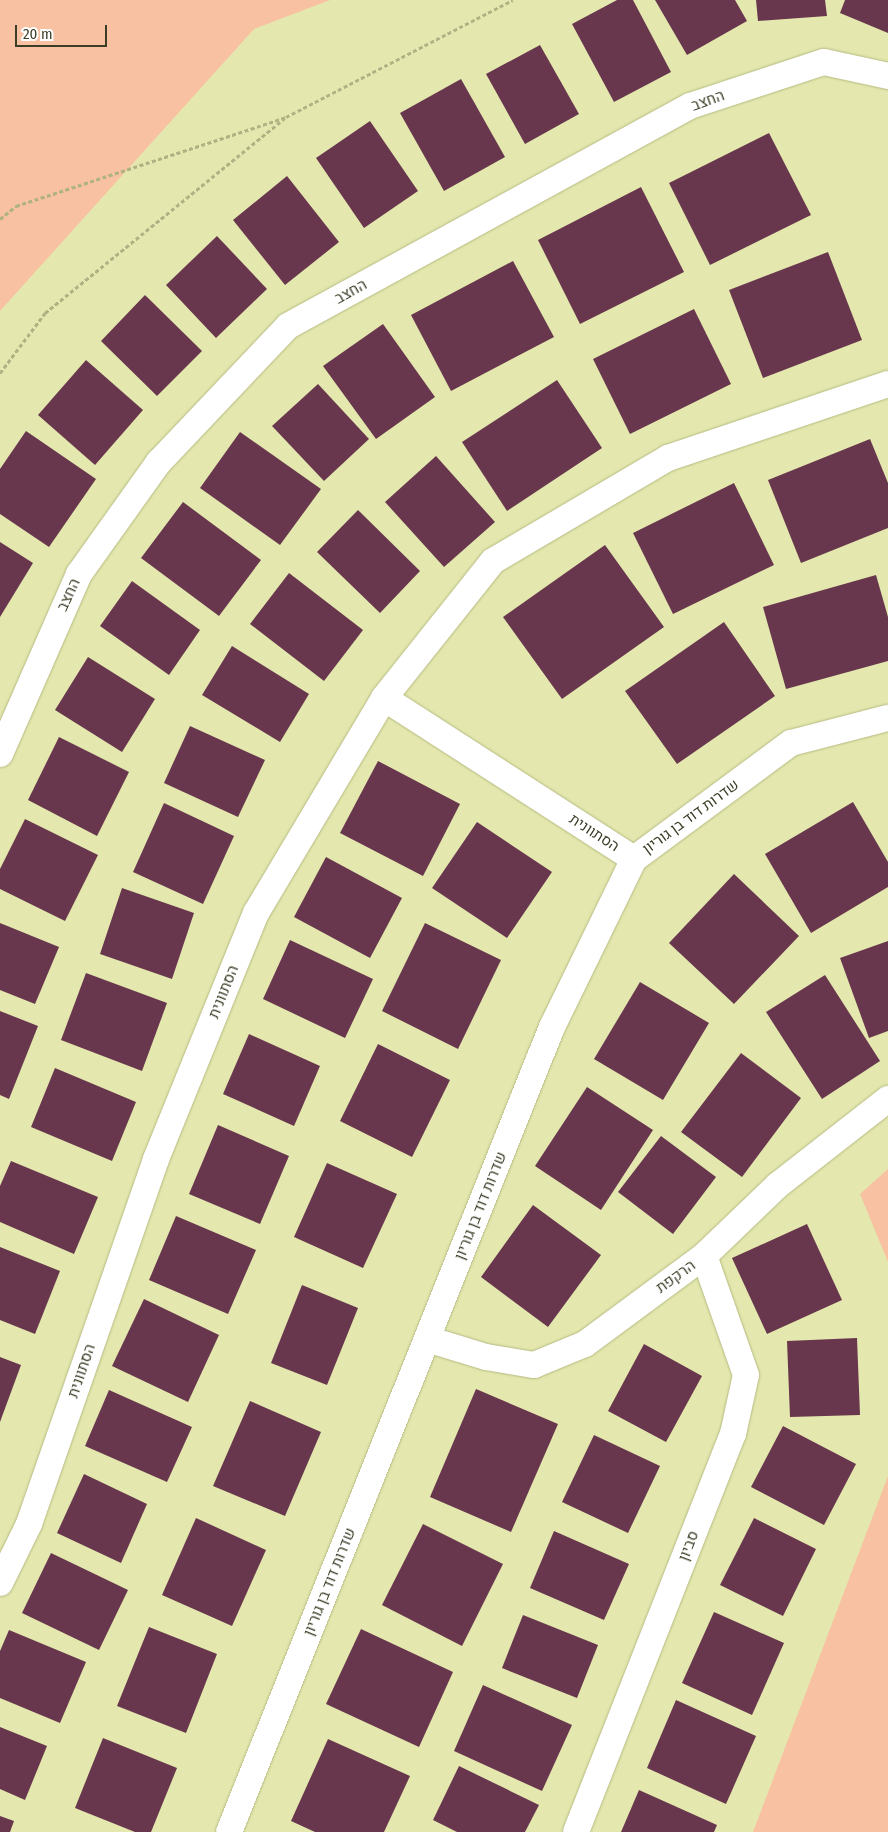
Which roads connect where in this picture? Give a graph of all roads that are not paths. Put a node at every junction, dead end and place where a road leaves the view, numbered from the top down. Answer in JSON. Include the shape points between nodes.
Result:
{"nodes":[{"id":1,"x":888,"y":76,"type":"edge"},
{"id":2,"x":888,"y":384,"type":"edge"},
{"id":3,"x":384,"y":698,"type":"junction"},
{"id":4,"x":888,"y":718,"type":"edge"},
{"id":5,"x":0,"y":754,"type":"edge"},
{"id":6,"x":634,"y":859,"type":"junction"},
{"id":7,"x":888,"y":1099,"type":"edge"},
{"id":8,"x":704,"y":1256,"type":"junction"},
{"id":9,"x":427,"y":1340,"type":"junction"},
{"id":10,"x":0,"y":1583,"type":"edge"},
{"id":11,"x":229,"y":1832,"type":"edge"},
{"id":12,"x":576,"y":1832,"type":"edge"}],
"edges":[{"from":1,"to":5,"type":"street","name":"החצב","via":[[824,62],[690,106],[288,326],[159,462],[79,574]]},
{"from":2,"to":3,"type":"street","via":[[668,458],[493,561]]},
{"from":3,"to":6,"type":"street","name":"הסתוונית"},
{"from":3,"to":10,"type":"street","name":"הסתוונית","via":[[256,913],[156,1158],[29,1524]]},
{"from":4,"to":6,"type":"street","name":"שדרות דוד בן גוריון","via":[[791,743]]},
{"from":6,"to":9,"type":"street","name":"שדרות דוד בן גוריון","via":[[552,1027]]},
{"from":7,"to":8,"type":"street","name":"הרקפת","via":[[778,1185]]},
{"from":8,"to":9,"type":"street","name":"הרקפת","via":[[584,1344],[534,1365],[486,1357]]},
{"from":8,"to":12,"type":"street","name":"סביון","via":[[746,1375],[733,1434]]},
{"from":9,"to":11,"type":"street","name":"שדרות דוד בן גוריון"}]}
